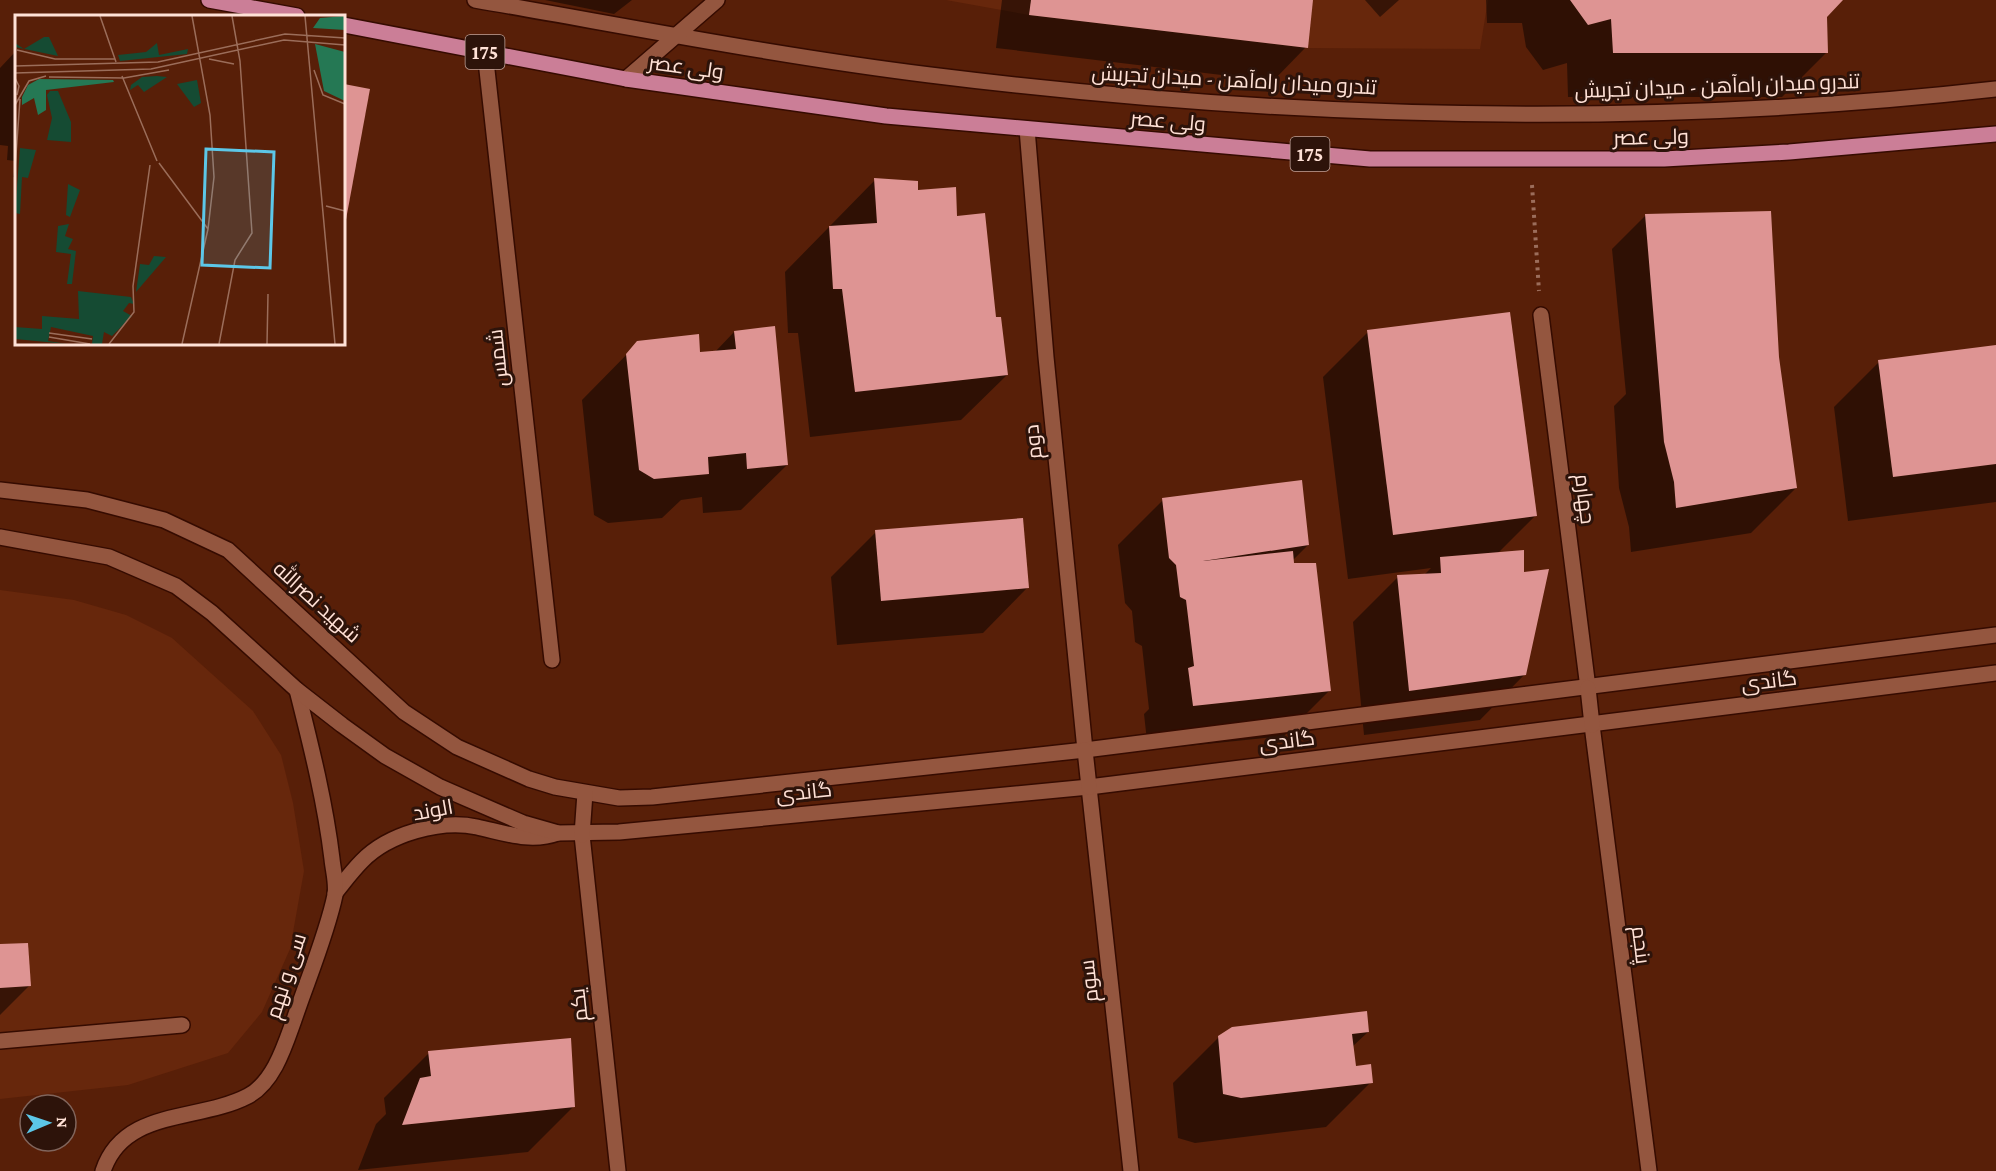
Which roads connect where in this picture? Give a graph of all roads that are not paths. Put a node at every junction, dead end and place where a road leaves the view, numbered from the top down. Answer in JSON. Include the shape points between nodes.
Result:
{"nodes":[{"id":1,"x":209,"y":0,"type":"edge"},
{"id":2,"x":475,"y":0,"type":"edge"},
{"id":3,"x":717,"y":0,"type":"edge"},
{"id":4,"x":292,"y":15,"type":"edge"},
{"id":5,"x":345,"y":25,"type":"edge"},
{"id":6,"x":674,"y":35,"type":"junction"},
{"id":7,"x":485,"y":52,"type":"junction"},
{"id":8,"x":626,"y":79,"type":"junction"},
{"id":9,"x":1996,"y":89,"type":"edge"},
{"id":10,"x":1027,"y":129,"type":"junction"},
{"id":11,"x":1996,"y":134,"type":"edge"},
{"id":12,"x":1541,"y":315,"type":"road end"},
{"id":13,"x":0,"y":490,"type":"edge"},
{"id":14,"x":0,"y":537,"type":"edge"},
{"id":15,"x":1996,"y":635,"type":"edge"},
{"id":16,"x":552,"y":660,"type":"dead end"},
{"id":17,"x":1996,"y":673,"type":"edge"},
{"id":18,"x":1588,"y":688,"type":"junction"},
{"id":19,"x":297,"y":690,"type":"junction"},
{"id":20,"x":1592,"y":725,"type":"junction"},
{"id":21,"x":1085,"y":750,"type":"junction"},
{"id":22,"x":1089,"y":787,"type":"junction"},
{"id":23,"x":585,"y":793,"type":"junction"},
{"id":24,"x":558,"y":833,"type":"junction"},
{"id":25,"x":582,"y":835,"type":"junction"},
{"id":26,"x":335,"y":893,"type":"junction"},
{"id":27,"x":182,"y":1024,"type":"dead end"},
{"id":28,"x":0,"y":1041,"type":"edge"},
{"id":29,"x":103,"y":1171,"type":"edge"},
{"id":30,"x":618,"y":1171,"type":"edge"},
{"id":31,"x":1131,"y":1171,"type":"edge"},
{"id":32,"x":1649,"y":1171,"type":"edge"}],
"edges":[{"from":1,"to":4,"type":"main road"},
{"from":2,"to":6,"type":"main road","name":"تندرو میدان راه‌آهن - میدان تجریش"},
{"from":3,"to":6,"type":"main road"},
{"from":5,"to":7,"type":"main road","name":"ولی عصر","number":"175"},
{"from":6,"to":8,"type":"main road"},
{"from":6,"to":9,"type":"main road","name":"تندرو میدان راه‌آهن - میدان تجریش","via":[[927,75],[1250,105],[1452,113],[1690,111]]},
{"from":7,"to":8,"type":"main road","name":"ولی عصر","number":"175"},
{"from":7,"to":16,"type":"main road","name":"شمس"},
{"from":8,"to":10,"type":"main road","name":"ولی عصر","number":"175","via":[[886,117]]},
{"from":10,"to":11,"type":"main road","name":"ولی عصر","number":"175","via":[[1370,159],[1530,160],[1664,159]]},
{"from":10,"to":21,"type":"main road","name":"دوم"},
{"from":12,"to":18,"type":"main road","name":"چهارم"},
{"from":13,"to":23,"type":"main road","name":"شهید نصرالله","via":[[87,500],[142,514],[228,550],[404,712],[457,747],[529,779]]},
{"from":14,"to":19,"type":"main road","via":[[109,557],[176,586]]},
{"from":15,"to":18,"type":"main road","name":"گاندی"},
{"from":17,"to":20,"type":"main road","name":"گاندی"},
{"from":18,"to":20,"type":"main road","name":"چهارم"},
{"from":18,"to":21,"type":"main road","name":"گاندی"},
{"from":19,"to":24,"type":"main road","via":[[385,756],[420,776],[471,802]]},
{"from":19,"to":26,"type":"main road","name":"سی و نهم","via":[[327,817]]},
{"from":20,"to":22,"type":"main road","name":"گاندی"},
{"from":20,"to":32,"type":"main road","name":"پنجم"},
{"from":21,"to":22,"type":"main road","name":"دوم"},
{"from":21,"to":23,"type":"main road","name":"گاندی","via":[[652,798]]},
{"from":22,"to":25,"type":"main road","name":"گاندی"},
{"from":22,"to":31,"type":"main road","name":"سوم"},
{"from":23,"to":25,"type":"main road","name":"یکم"},
{"from":24,"to":25,"type":"main road"},
{"from":24,"to":26,"type":"main road","name":"الوند","via":[[531,839],[473,826],[430,828],[385,844],[363,860]]},
{"from":25,"to":30,"type":"main road","name":"یکم"},
{"from":26,"to":29,"type":"main road","name":"سی و نهم","via":[[288,1037],[262,1085],[235,1102],[131,1132],[108,1156]]},
{"from":27,"to":28,"type":"main road"}]}
